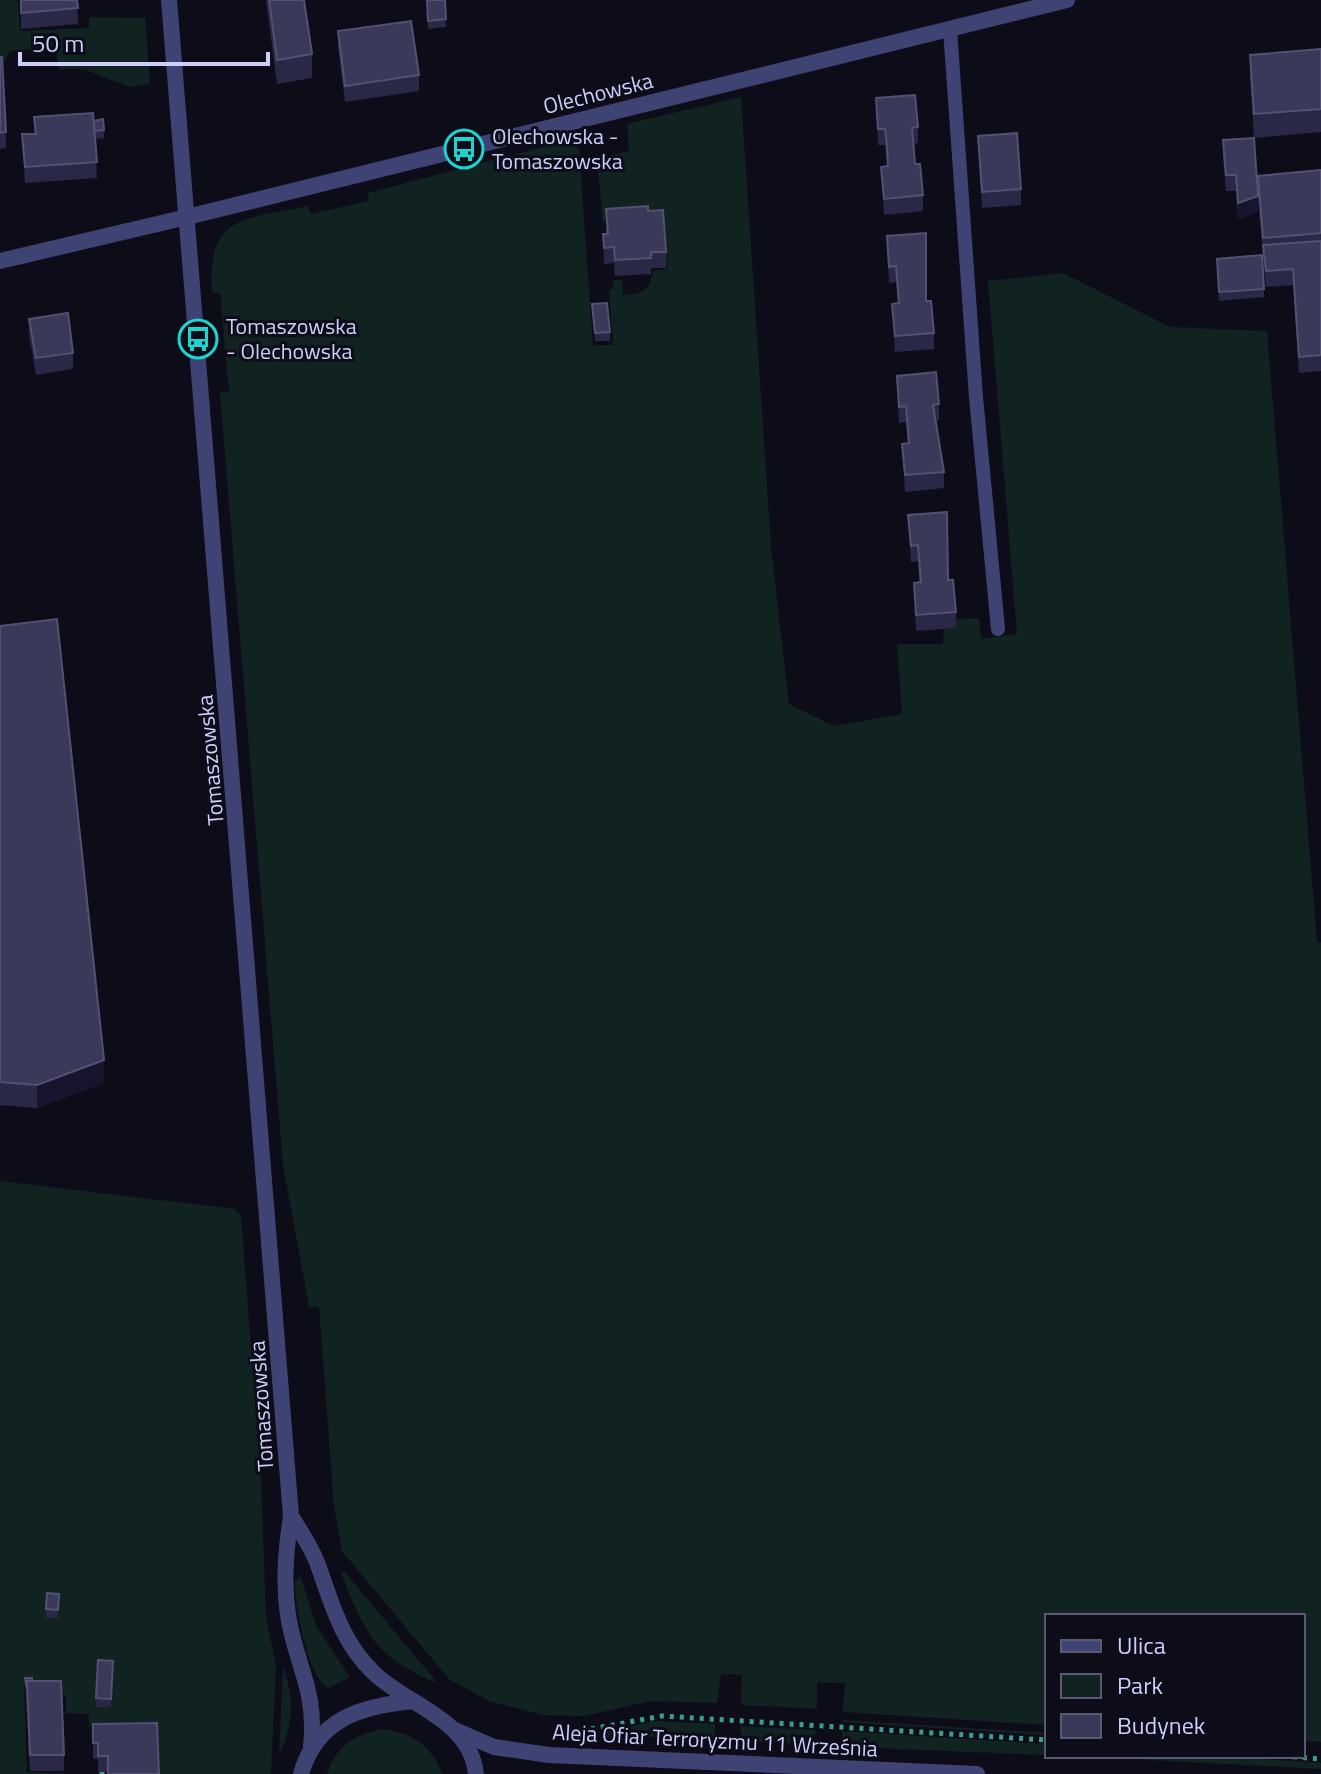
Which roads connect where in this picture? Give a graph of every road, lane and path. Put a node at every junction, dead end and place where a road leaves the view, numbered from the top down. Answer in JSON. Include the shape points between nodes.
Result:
{"nodes":[{"id":1,"x":169,"y":0,"type":"edge"},
{"id":2,"x":1067,"y":0,"type":"edge"},
{"id":3,"x":950,"y":29,"type":"junction"},
{"id":4,"x":187,"y":217,"type":"junction"},
{"id":5,"x":0,"y":261,"type":"edge"},
{"id":6,"x":998,"y":629,"type":"dead end"},
{"id":7,"x":291,"y":1516,"type":"junction"},
{"id":8,"x":413,"y":1701,"type":"junction"},
{"id":9,"x":582,"y":1729,"type":"dead end"},
{"id":10,"x":455,"y":1730,"type":"junction"},
{"id":11,"x":1045,"y":1740,"type":"edge"},
{"id":12,"x":311,"y":1747,"type":"junction"},
{"id":13,"x":301,"y":1774,"type":"edge"},
{"id":14,"x":476,"y":1774,"type":"edge"},
{"id":15,"x":977,"y":1774,"type":"edge"}],
"edges":[{"from":1,"to":4,"type":"street","name":"Tomaszowska"},
{"from":2,"to":3,"type":"street","name":"Olechowska"},
{"from":3,"to":4,"type":"street","name":"Olechowska"},
{"from":3,"to":6,"type":"lane"},
{"from":4,"to":5,"type":"street","name":"Olechowska"},
{"from":4,"to":7,"type":"street","name":"Tomaszowska"},
{"from":7,"to":8,"type":"street","name":"Tomaszowska","via":[[318,1564],[328,1601],[349,1643],[374,1674]]},
{"from":7,"to":12,"type":"street","name":"Tomaszowska","via":[[285,1559],[288,1616],[313,1705]]},
{"from":8,"to":10,"type":"street","name":"Aleja Ofiar Terroryzmu 11 Września"},
{"from":8,"to":12,"type":"street","via":[[350,1713],[329,1726]]},
{"from":9,"to":11,"type":"path","via":[[662,1716]]},
{"from":10,"to":14,"type":"street"},
{"from":10,"to":15,"type":"street","name":"Aleja Ofiar Terroryzmu 11 Września","via":[[494,1747],[549,1755]]},
{"from":12,"to":13,"type":"street"}]}
